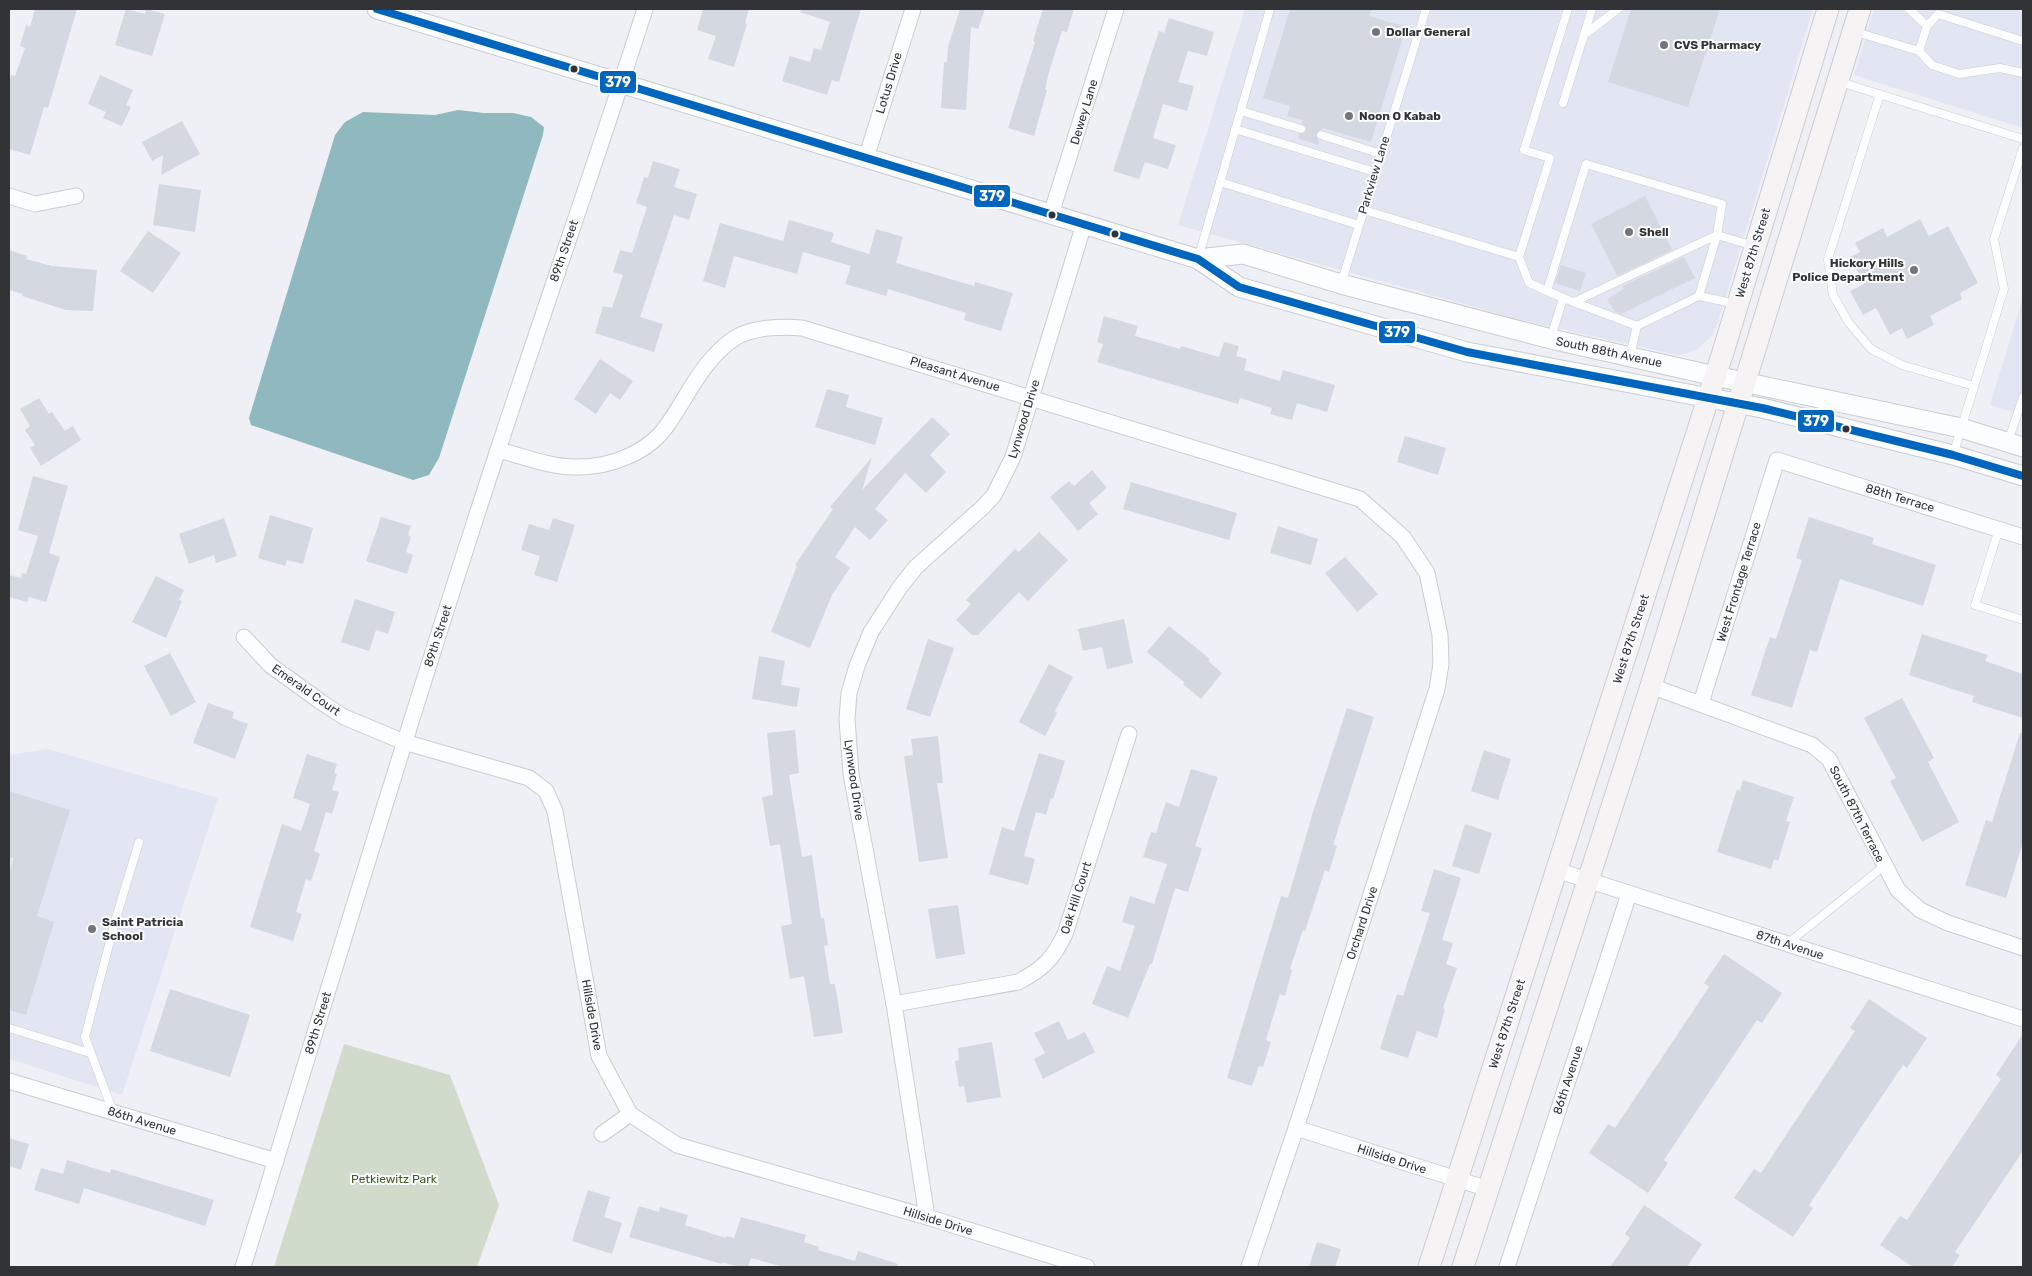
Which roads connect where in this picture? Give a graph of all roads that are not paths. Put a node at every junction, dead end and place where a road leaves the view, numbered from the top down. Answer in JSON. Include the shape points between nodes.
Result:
{"nodes":[{"id":1,"x":377,"y":9,"type":"edge"},
{"id":2,"x":644,"y":9,"type":"edge"},
{"id":3,"x":912,"y":9,"type":"edge"},
{"id":4,"x":1116,"y":9,"type":"edge"},
{"id":5,"x":1270,"y":9,"type":"edge"},
{"id":6,"x":1426,"y":9,"type":"edge"},
{"id":7,"x":1568,"y":9,"type":"edge"},
{"id":8,"x":1592,"y":9,"type":"edge"},
{"id":9,"x":1618,"y":9,"type":"edge"},
{"id":10,"x":1828,"y":9,"type":"edge"},
{"id":11,"x":1860,"y":9,"type":"edge"},
{"id":12,"x":1910,"y":9,"type":"edge"},
{"id":13,"x":1927,"y":26,"type":"junction"},
{"id":14,"x":1853,"y":32,"type":"junction"},
{"id":15,"x":1584,"y":35,"type":"junction"},
{"id":16,"x":2023,"y":41,"type":"edge"},
{"id":17,"x":1919,"y":51,"type":"junction"},
{"id":18,"x":2023,"y":73,"type":"edge"},
{"id":19,"x":1838,"y":81,"type":"junction"},
{"id":20,"x":621,"y":83,"type":"junction"},
{"id":21,"x":1880,"y":94,"type":"junction"},
{"id":22,"x":1563,"y":103,"type":"dead end"},
{"id":23,"x":1241,"y":110,"type":"junction"},
{"id":24,"x":1236,"y":129,"type":"junction"},
{"id":25,"x":1300,"y":129,"type":"dead end"},
{"id":26,"x":1321,"y":135,"type":"dead end"},
{"id":27,"x":2023,"y":139,"type":"edge"},
{"id":28,"x":2023,"y":148,"type":"edge"},
{"id":29,"x":1381,"y":154,"type":"junction"},
{"id":30,"x":866,"y":158,"type":"junction"},
{"id":31,"x":1375,"y":172,"type":"junction"},
{"id":32,"x":1220,"y":182,"type":"junction"},
{"id":33,"x":9,"y":196,"type":"edge"},
{"id":34,"x":76,"y":196,"type":"dead end"},
{"id":35,"x":1364,"y":210,"type":"junction"},
{"id":36,"x":1052,"y":214,"type":"junction"},
{"id":37,"x":1084,"y":224,"type":"junction"},
{"id":38,"x":1359,"y":225,"type":"junction"},
{"id":39,"x":1717,"y":235,"type":"junction"},
{"id":40,"x":1756,"y":246,"type":"junction"},
{"id":41,"x":1519,"y":258,"type":"junction"},
{"id":42,"x":1198,"y":259,"type":"junction"},
{"id":43,"x":1341,"y":284,"type":"junction"},
{"id":44,"x":1547,"y":291,"type":"junction"},
{"id":45,"x":1699,"y":296,"type":"junction"},
{"id":46,"x":1563,"y":298,"type":"junction"},
{"id":47,"x":1574,"y":302,"type":"junction"},
{"id":48,"x":1738,"y":304,"type":"junction"},
{"id":49,"x":1637,"y":326,"type":"junction"},
{"id":50,"x":1551,"y":339,"type":"junction"},
{"id":51,"x":1630,"y":356,"type":"junction"},
{"id":52,"x":1715,"y":376,"type":"junction"},
{"id":53,"x":1745,"y":383,"type":"junction"},
{"id":54,"x":1974,"y":386,"type":"junction"},
{"id":55,"x":2023,"y":396,"type":"edge"},
{"id":56,"x":1031,"y":397,"type":"junction"},
{"id":57,"x":1708,"y":398,"type":"junction"},
{"id":58,"x":1739,"y":404,"type":"junction"},
{"id":59,"x":1961,"y":428,"type":"junction"},
{"id":60,"x":2016,"y":445,"type":"edge"},
{"id":61,"x":498,"y":450,"type":"junction"},
{"id":62,"x":1954,"y":455,"type":"junction"},
{"id":63,"x":1777,"y":460,"type":"joint"},
{"id":64,"x":2023,"y":476,"type":"edge"},
{"id":65,"x":1999,"y":529,"type":"junction"},
{"id":66,"x":2023,"y":537,"type":"edge"},
{"id":67,"x":1427,"y":573,"type":"joint"},
{"id":68,"x":2023,"y":620,"type":"edge"},
{"id":69,"x":244,"y":637,"type":"dead end"},
{"id":70,"x":1651,"y":686,"type":"junction"},
{"id":71,"x":1702,"y":704,"type":"junction"},
{"id":72,"x":1129,"y":734,"type":"dead end"},
{"id":73,"x":404,"y":742,"type":"junction"},
{"id":74,"x":140,"y":842,"type":"dead end"},
{"id":75,"x":1884,"y":866,"type":"junction"},
{"id":76,"x":1556,"y":870,"type":"junction"},
{"id":77,"x":1587,"y":880,"type":"junction"},
{"id":78,"x":1629,"y":894,"type":"junction"},
{"id":79,"x":1786,"y":944,"type":"junction"},
{"id":80,"x":2023,"y":948,"type":"edge"},
{"id":81,"x":894,"y":1004,"type":"junction"},
{"id":82,"x":2023,"y":1019,"type":"edge"},
{"id":83,"x":9,"y":1028,"type":"edge"},
{"id":84,"x":90,"y":1053,"type":"junction"},
{"id":85,"x":9,"y":1080,"type":"edge"},
{"id":86,"x":113,"y":1112,"type":"junction"},
{"id":87,"x":630,"y":1114,"type":"junction"},
{"id":88,"x":1296,"y":1128,"type":"junction"},
{"id":89,"x":602,"y":1134,"type":"dead end"},
{"id":90,"x":276,"y":1161,"type":"junction"},
{"id":91,"x":1458,"y":1180,"type":"junction"},
{"id":92,"x":1488,"y":1189,"type":"junction"},
{"id":93,"x":927,"y":1217,"type":"junction"},
{"id":94,"x":243,"y":1267,"type":"edge"},
{"id":95,"x":1087,"y":1267,"type":"edge"},
{"id":96,"x":1249,"y":1267,"type":"edge"},
{"id":97,"x":1429,"y":1267,"type":"edge"},
{"id":98,"x":1463,"y":1267,"type":"edge"},
{"id":99,"x":1507,"y":1267,"type":"edge"}],
"edges":[{"from":1,"to":20,"type":"street","name":"South 88th Avenue"},
{"from":2,"to":20,"type":"street","name":"89th Street"},
{"from":3,"to":30,"type":"street","name":"Lotus Drive"},
{"from":4,"to":36,"type":"street","name":"Dewey Lane"},
{"from":5,"to":23,"type":"lane"},
{"from":6,"to":29,"type":"lane","name":"Parkview Lane"},
{"from":7,"to":41,"type":"lane","via":[[1524,150],[1550,158]]},
{"from":8,"to":15,"type":"lane"},
{"from":9,"to":15,"type":"lane"},
{"from":10,"to":40,"type":"main road","name":"West 87th Street"},
{"from":11,"to":14,"type":"main road"},
{"from":12,"to":13,"type":"lane"},
{"from":13,"to":16,"type":"lane","via":[[1938,14]]},
{"from":13,"to":17,"type":"lane"},
{"from":14,"to":17,"type":"lane"},
{"from":14,"to":19,"type":"main road"},
{"from":15,"to":22,"type":"lane"},
{"from":17,"to":18,"type":"lane","via":[[1932,65],[1958,74],[2000,68]]},
{"from":19,"to":21,"type":"lane"},
{"from":19,"to":53,"type":"main road"},
{"from":20,"to":30,"type":"street","name":"South 88th Avenue"},
{"from":20,"to":61,"type":"street","name":"89th Street"},
{"from":21,"to":27,"type":"lane"},
{"from":21,"to":54,"type":"lane","via":[[1828,259],[1833,295],[1871,349],[1902,366]]},
{"from":23,"to":24,"type":"lane"},
{"from":23,"to":25,"type":"lane"},
{"from":24,"to":31,"type":"lane"},
{"from":24,"to":32,"type":"lane"},
{"from":26,"to":29,"type":"lane"},
{"from":28,"to":54,"type":"lane","via":[[1994,240],[2004,289]]},
{"from":29,"to":31,"type":"lane","name":"Parkview Lane"},
{"from":30,"to":36,"type":"street","name":"South 88th Avenue"},
{"from":31,"to":35,"type":"lane","name":"Parkview Lane"},
{"from":32,"to":38,"type":"lane"},
{"from":32,"to":42,"type":"lane"},
{"from":33,"to":34,"type":"street","via":[[34,204]]},
{"from":35,"to":38,"type":"lane","name":"Parkview Lane"},
{"from":35,"to":41,"type":"lane"},
{"from":36,"to":37,"type":"street","name":"South 88th Avenue"},
{"from":37,"to":42,"type":"street","name":"South 88th Avenue"},
{"from":37,"to":56,"type":"street","name":"Lynwood Drive"},
{"from":38,"to":43,"type":"lane","name":"Parkview Lane"},
{"from":39,"to":40,"type":"lane"},
{"from":39,"to":44,"type":"lane","via":[[1722,204],[1586,164]]},
{"from":39,"to":45,"type":"lane"},
{"from":39,"to":47,"type":"lane"},
{"from":40,"to":48,"type":"main road","name":"West 87th Street"},
{"from":41,"to":44,"type":"lane","via":[[1529,283]]},
{"from":42,"to":43,"type":"street","name":"South 88th Avenue","via":[[1243,254]]},
{"from":42,"to":57,"type":"street","name":"South 88th Avenue","via":[[1239,287],[1467,352]]},
{"from":43,"to":50,"type":"street","name":"South 88th Avenue"},
{"from":44,"to":46,"type":"lane"},
{"from":45,"to":48,"type":"lane"},
{"from":45,"to":49,"type":"lane"},
{"from":46,"to":47,"type":"lane"},
{"from":46,"to":50,"type":"lane"},
{"from":47,"to":49,"type":"lane"},
{"from":48,"to":52,"type":"main road","name":"West 87th Street"},
{"from":49,"to":51,"type":"lane"},
{"from":50,"to":51,"type":"street","name":"South 88th Avenue"},
{"from":51,"to":52,"type":"street","name":"South 88th Avenue"},
{"from":52,"to":53,"type":"street","name":"South 88th Avenue"},
{"from":52,"to":57,"type":"main road","name":"West 87th Street"},
{"from":53,"to":58,"type":"main road"},
{"from":53,"to":59,"type":"street","name":"South 88th Avenue"},
{"from":54,"to":59,"type":"lane"},
{"from":55,"to":60,"type":"lane"},
{"from":56,"to":61,"type":"street","name":"Pleasant Avenue","via":[[802,328],[779,326],[737,337],[720,350],[702,369],[667,426],[626,458],[575,468]]},
{"from":56,"to":67,"type":"street","name":"Pleasant Avenue","via":[[1360,500],[1403,537]]},
{"from":56,"to":81,"type":"street","name":"Lynwood Drive","via":[[1013,457],[994,495],[900,587],[871,632],[849,693],[851,774]]},
{"from":57,"to":58,"type":"street","name":"South 88th Avenue"},
{"from":57,"to":76,"type":"main road","name":"West 87th Street"},
{"from":58,"to":62,"type":"street","name":"South 88th Avenue"},
{"from":58,"to":70,"type":"main road"},
{"from":59,"to":60,"type":"street","name":"South 88th Avenue"},
{"from":59,"to":62,"type":"lane"},
{"from":61,"to":73,"type":"street","name":"89th Street"},
{"from":62,"to":64,"type":"street","name":"South 88th Avenue"},
{"from":63,"to":65,"type":"street","name":"88th Terrace"},
{"from":63,"to":71,"type":"street","name":"West Frontage Terrace"},
{"from":65,"to":66,"type":"street","name":"88th Terrace"},
{"from":65,"to":68,"type":"lane","via":[[1976,605]]},
{"from":67,"to":88,"type":"street","name":"Orchard Drive","via":[[1440,636],[1441,664],[1437,689]]},
{"from":69,"to":73,"type":"street","name":"Emerald Court","via":[[270,666],[321,702],[344,717]]},
{"from":70,"to":71,"type":"street","name":"South 87th Terrace"},
{"from":70,"to":77,"type":"main road"},
{"from":71,"to":75,"type":"street","name":"South 87th Terrace","via":[[1812,745],[1829,759]]},
{"from":72,"to":81,"type":"street","name":"Oak Hill Court","via":[[1065,934],[1047,963],[1018,982]]},
{"from":73,"to":87,"type":"street","name":"Hillside Drive","via":[[528,778],[546,792],[555,811],[599,1056]]},
{"from":73,"to":90,"type":"street","name":"89th Street"},
{"from":74,"to":84,"type":"lane","via":[[85,1037]]},
{"from":75,"to":79,"type":"lane"},
{"from":75,"to":80,"type":"street","name":"South 87th Terrace","via":[[1898,890],[1920,910]]},
{"from":76,"to":77,"type":"street","name":"87th Avenue"},
{"from":76,"to":91,"type":"main road","name":"West 87th Street"},
{"from":77,"to":78,"type":"street","name":"87th Avenue"},
{"from":77,"to":92,"type":"main road"},
{"from":78,"to":79,"type":"street","name":"87th Avenue"},
{"from":78,"to":99,"type":"street","name":"86th Avenue"},
{"from":79,"to":82,"type":"street","name":"87th Avenue"},
{"from":81,"to":93,"type":"street","name":"Lynwood Drive"},
{"from":83,"to":84,"type":"lane"},
{"from":84,"to":86,"type":"lane"},
{"from":85,"to":86,"type":"street","name":"86th Avenue"},
{"from":86,"to":90,"type":"street","name":"86th Avenue"},
{"from":87,"to":89,"type":"street"},
{"from":87,"to":93,"type":"street","name":"Hillside Drive","via":[[677,1145]]},
{"from":88,"to":91,"type":"street","name":"Hillside Drive"},
{"from":88,"to":96,"type":"street","name":"Orchard Drive"},
{"from":90,"to":94,"type":"street","name":"89th Street"},
{"from":91,"to":92,"type":"street","name":"Hillside Drive"},
{"from":91,"to":97,"type":"main road","name":"West 87th Street"},
{"from":92,"to":98,"type":"main road"},
{"from":93,"to":95,"type":"street","name":"Hillside Drive"}]}
